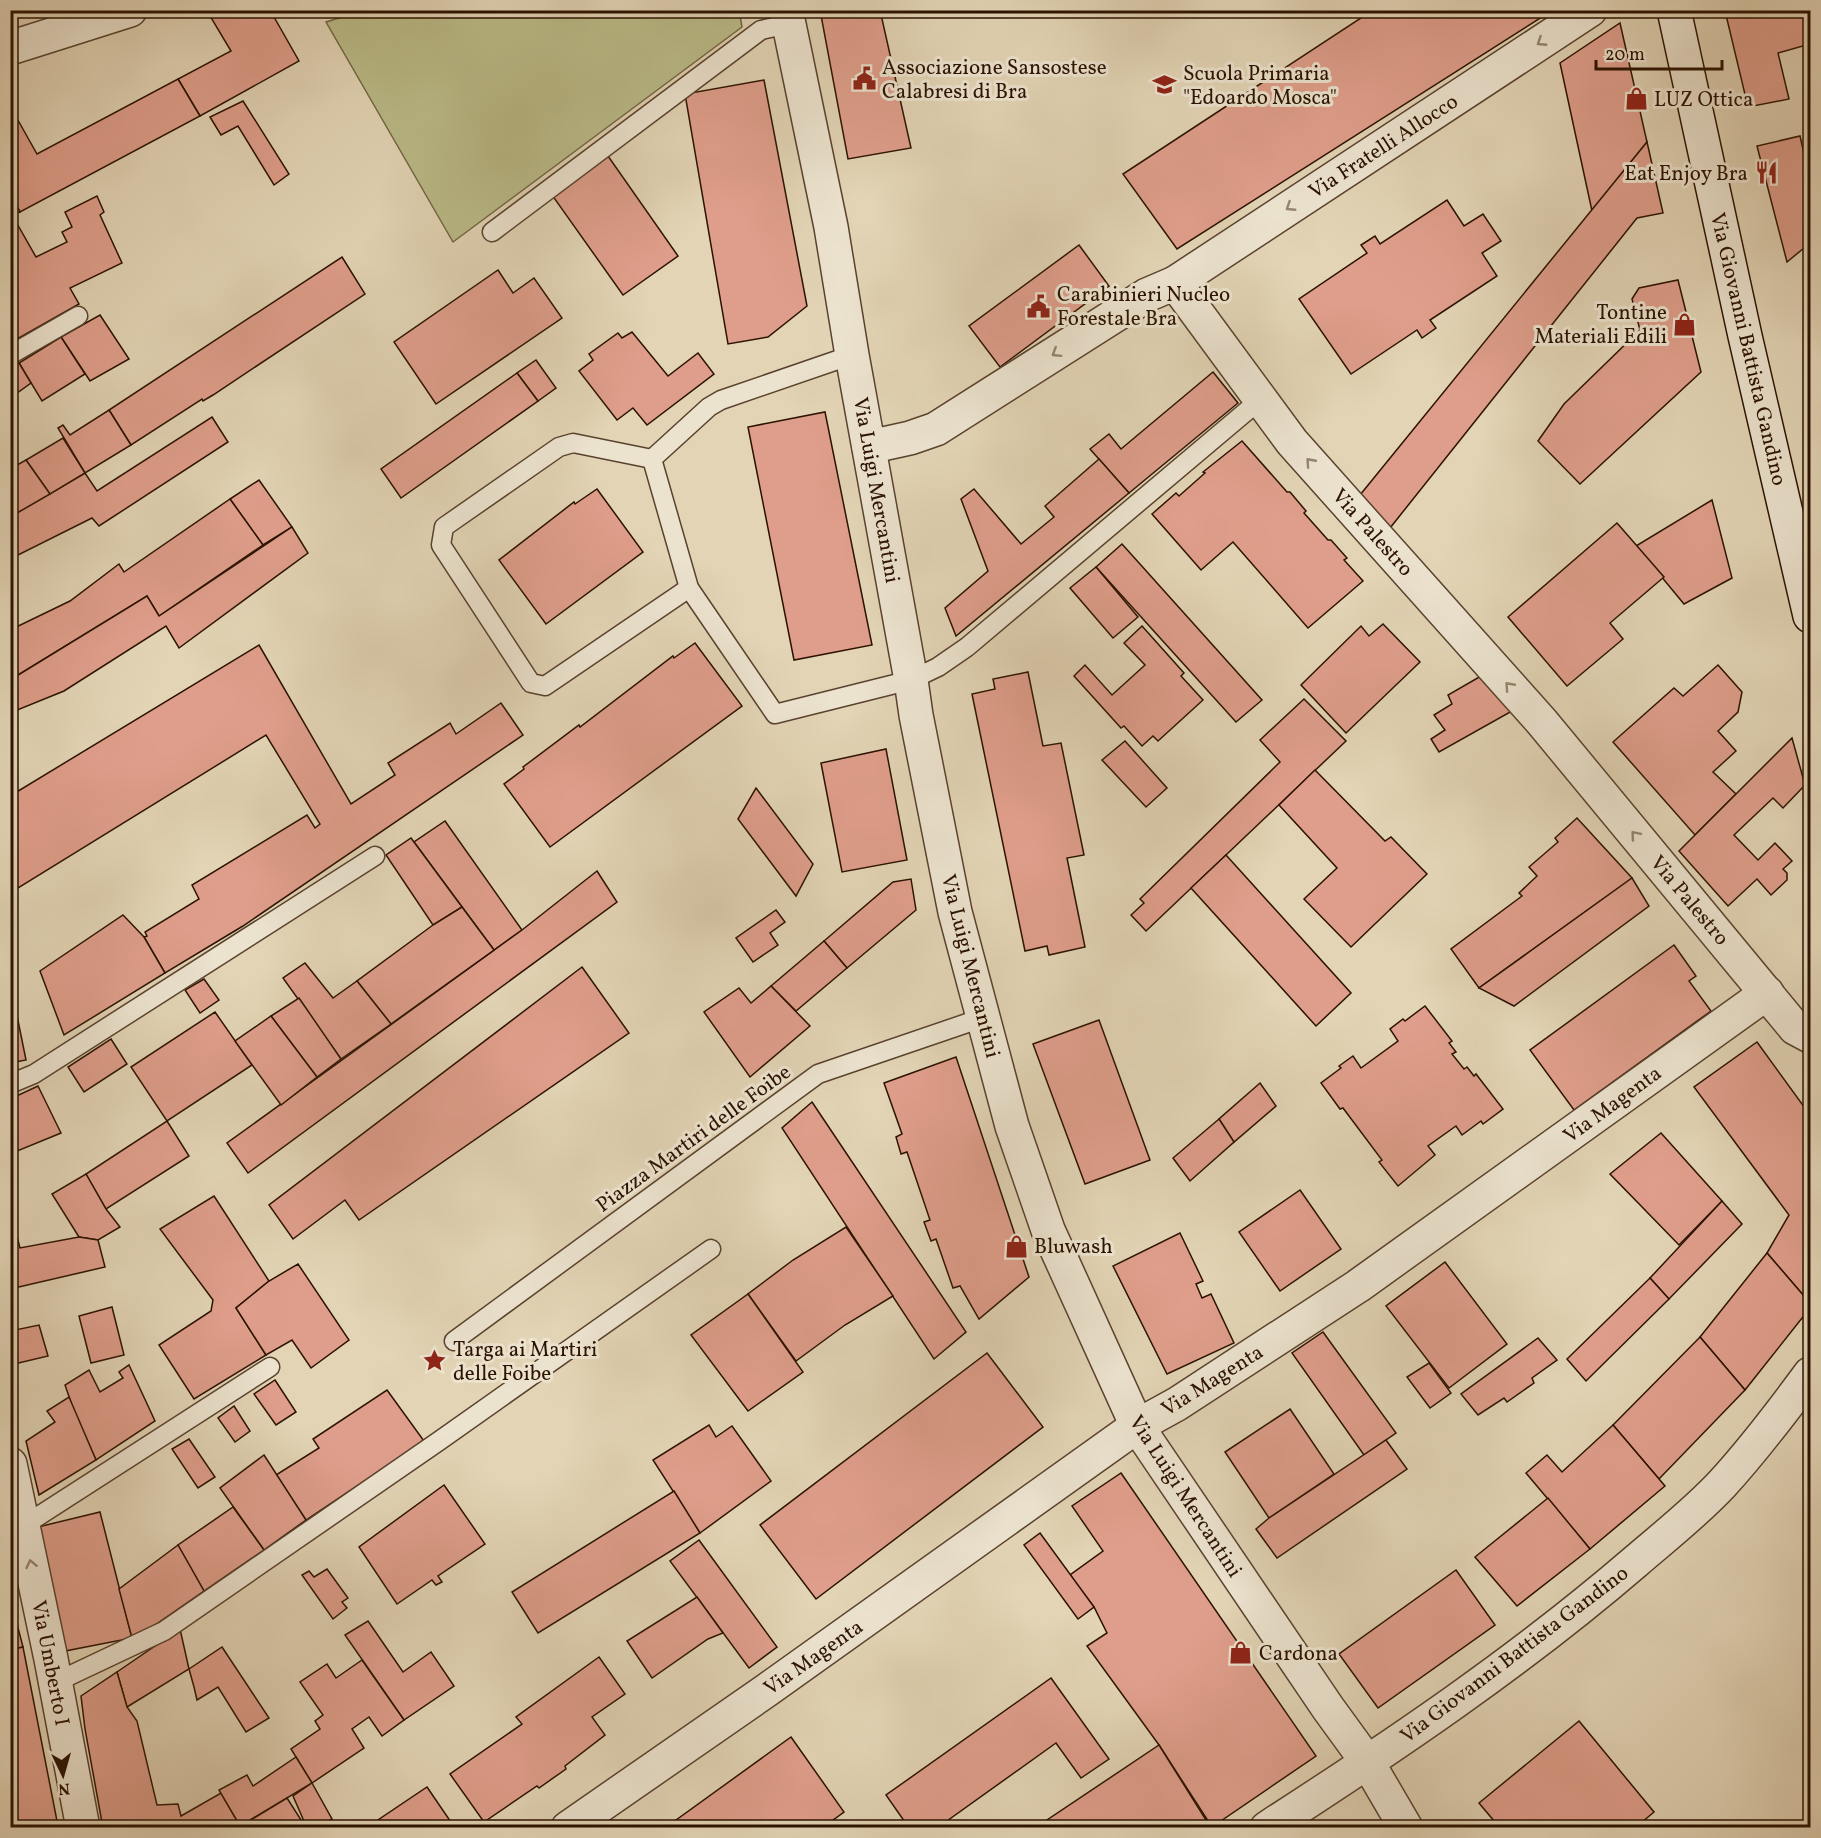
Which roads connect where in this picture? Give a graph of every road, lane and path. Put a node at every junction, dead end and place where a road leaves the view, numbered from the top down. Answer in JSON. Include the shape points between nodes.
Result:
{"nodes":[{"id":1,"x":130,"y":10,"type":"edge"},
{"id":2,"x":1590,"y":10,"type":"edge"},
{"id":3,"x":1674,"y":10,"type":"edge"},
{"id":4,"x":788,"y":17,"type":"edge"},
{"id":5,"x":10,"y":48,"type":"edge"},
{"id":6,"x":492,"y":232,"type":"dead end"},
{"id":7,"x":1175,"y":283,"type":"junction"},
{"id":8,"x":78,"y":316,"type":"dead end"},
{"id":9,"x":10,"y":355,"type":"edge"},
{"id":10,"x":852,"y":355,"type":"junction"},
{"id":11,"x":1261,"y":399,"type":"junction"},
{"id":12,"x":869,"y":447,"type":"junction"},
{"id":13,"x":652,"y":459,"type":"junction"},
{"id":14,"x":689,"y":588,"type":"junction"},
{"id":15,"x":1810,"y":616,"type":"edge"},
{"id":16,"x":911,"y":680,"type":"junction"},
{"id":17,"x":375,"y":856,"type":"dead end"},
{"id":18,"x":1767,"y":993,"type":"junction"},
{"id":19,"x":982,"y":1018,"type":"junction"},
{"id":20,"x":1810,"y":1036,"type":"edge"},
{"id":21,"x":10,"y":1084,"type":"edge"},
{"id":22,"x":711,"y":1249,"type":"dead end"},
{"id":23,"x":454,"y":1341,"type":"dead end"},
{"id":24,"x":270,"y":1367,"type":"dead end"},
{"id":25,"x":1810,"y":1374,"type":"edge"},
{"id":26,"x":1137,"y":1426,"type":"junction"},
{"id":27,"x":10,"y":1464,"type":"edge"},
{"id":28,"x":23,"y":1526,"type":"junction"},
{"id":29,"x":54,"y":1683,"type":"junction"},
{"id":30,"x":1368,"y":1763,"type":"junction"},
{"id":31,"x":83,"y":1827,"type":"edge"},
{"id":32,"x":568,"y":1827,"type":"edge"},
{"id":33,"x":1268,"y":1827,"type":"edge"},
{"id":34,"x":1406,"y":1827,"type":"edge"}],
"edges":[{"from":1,"to":5,"type":"street"},
{"from":2,"to":7,"type":"street","name":"Via Fratelli Allocco","one_way":true},
{"from":3,"to":15,"type":"street","name":"Via Giovanni Battista Gandino"},
{"from":4,"to":6,"type":"lane","via":[[761,30]]},
{"from":4,"to":10,"type":"street","name":"Via Luigi Mercantini","via":[[831,226]]},
{"from":7,"to":11,"type":"street","name":"Via Palestro"},
{"from":7,"to":12,"type":"street","one_way":true,"via":[[1147,295],[936,429]]},
{"from":8,"to":9,"type":"lane"},
{"from":10,"to":12,"type":"street","name":"Via Luigi Mercantini"},
{"from":10,"to":13,"type":"lane","via":[[721,400]]},
{"from":11,"to":16,"type":"lane","via":[[967,646]]},
{"from":18,"to":11,"type":"street","name":"Via Palestro","one_way":true,"via":[[1542,722],[1292,442]]},
{"from":12,"to":16,"type":"street","name":"Via Luigi Mercantini"},
{"from":13,"to":14,"type":"lane"},
{"from":13,"to":14,"type":"lane","via":[[573,443],[559,447],[444,527],[441,545],[531,683],[544,686]]},
{"from":14,"to":16,"type":"lane","via":[[775,714]]},
{"from":16,"to":19,"type":"street","name":"Via Luigi Mercantini","via":[[955,912]]},
{"from":17,"to":21,"type":"lane","via":[[34,1074]]},
{"from":18,"to":20,"type":"street","name":"Via Palestro","via":[[1795,1028]]},
{"from":18,"to":26,"type":"street","name":"Via Magenta","via":[[1358,1286]]},
{"from":19,"to":23,"type":"lane","name":"Piazza Martiri delle Foibe","via":[[818,1074]]},
{"from":19,"to":26,"type":"street","name":"Via Luigi Mercantini","via":[[1012,1126],[1048,1230]]},
{"from":22,"to":29,"type":"lane","via":[[164,1631]]},
{"from":24,"to":28,"type":"lane"},
{"from":25,"to":30,"type":"street","name":"Via Giovanni Battista Gandino","via":[[1721,1485],[1679,1524],[1534,1644]]},
{"from":26,"to":30,"type":"street","name":"Via Luigi Mercantini"},
{"from":26,"to":32,"type":"street","name":"Via Magenta"},
{"from":27,"to":28,"type":"street","name":"Via Umberto I"},
{"from":29,"to":28,"type":"street","name":"Via Umberto I","one_way":true},
{"from":29,"to":31,"type":"street","name":"Via Umberto I"},
{"from":30,"to":33,"type":"street","name":"Via Giovanni Battista Gandino"},
{"from":30,"to":34,"type":"street","name":"Via Luigi Mercantini"}]}
